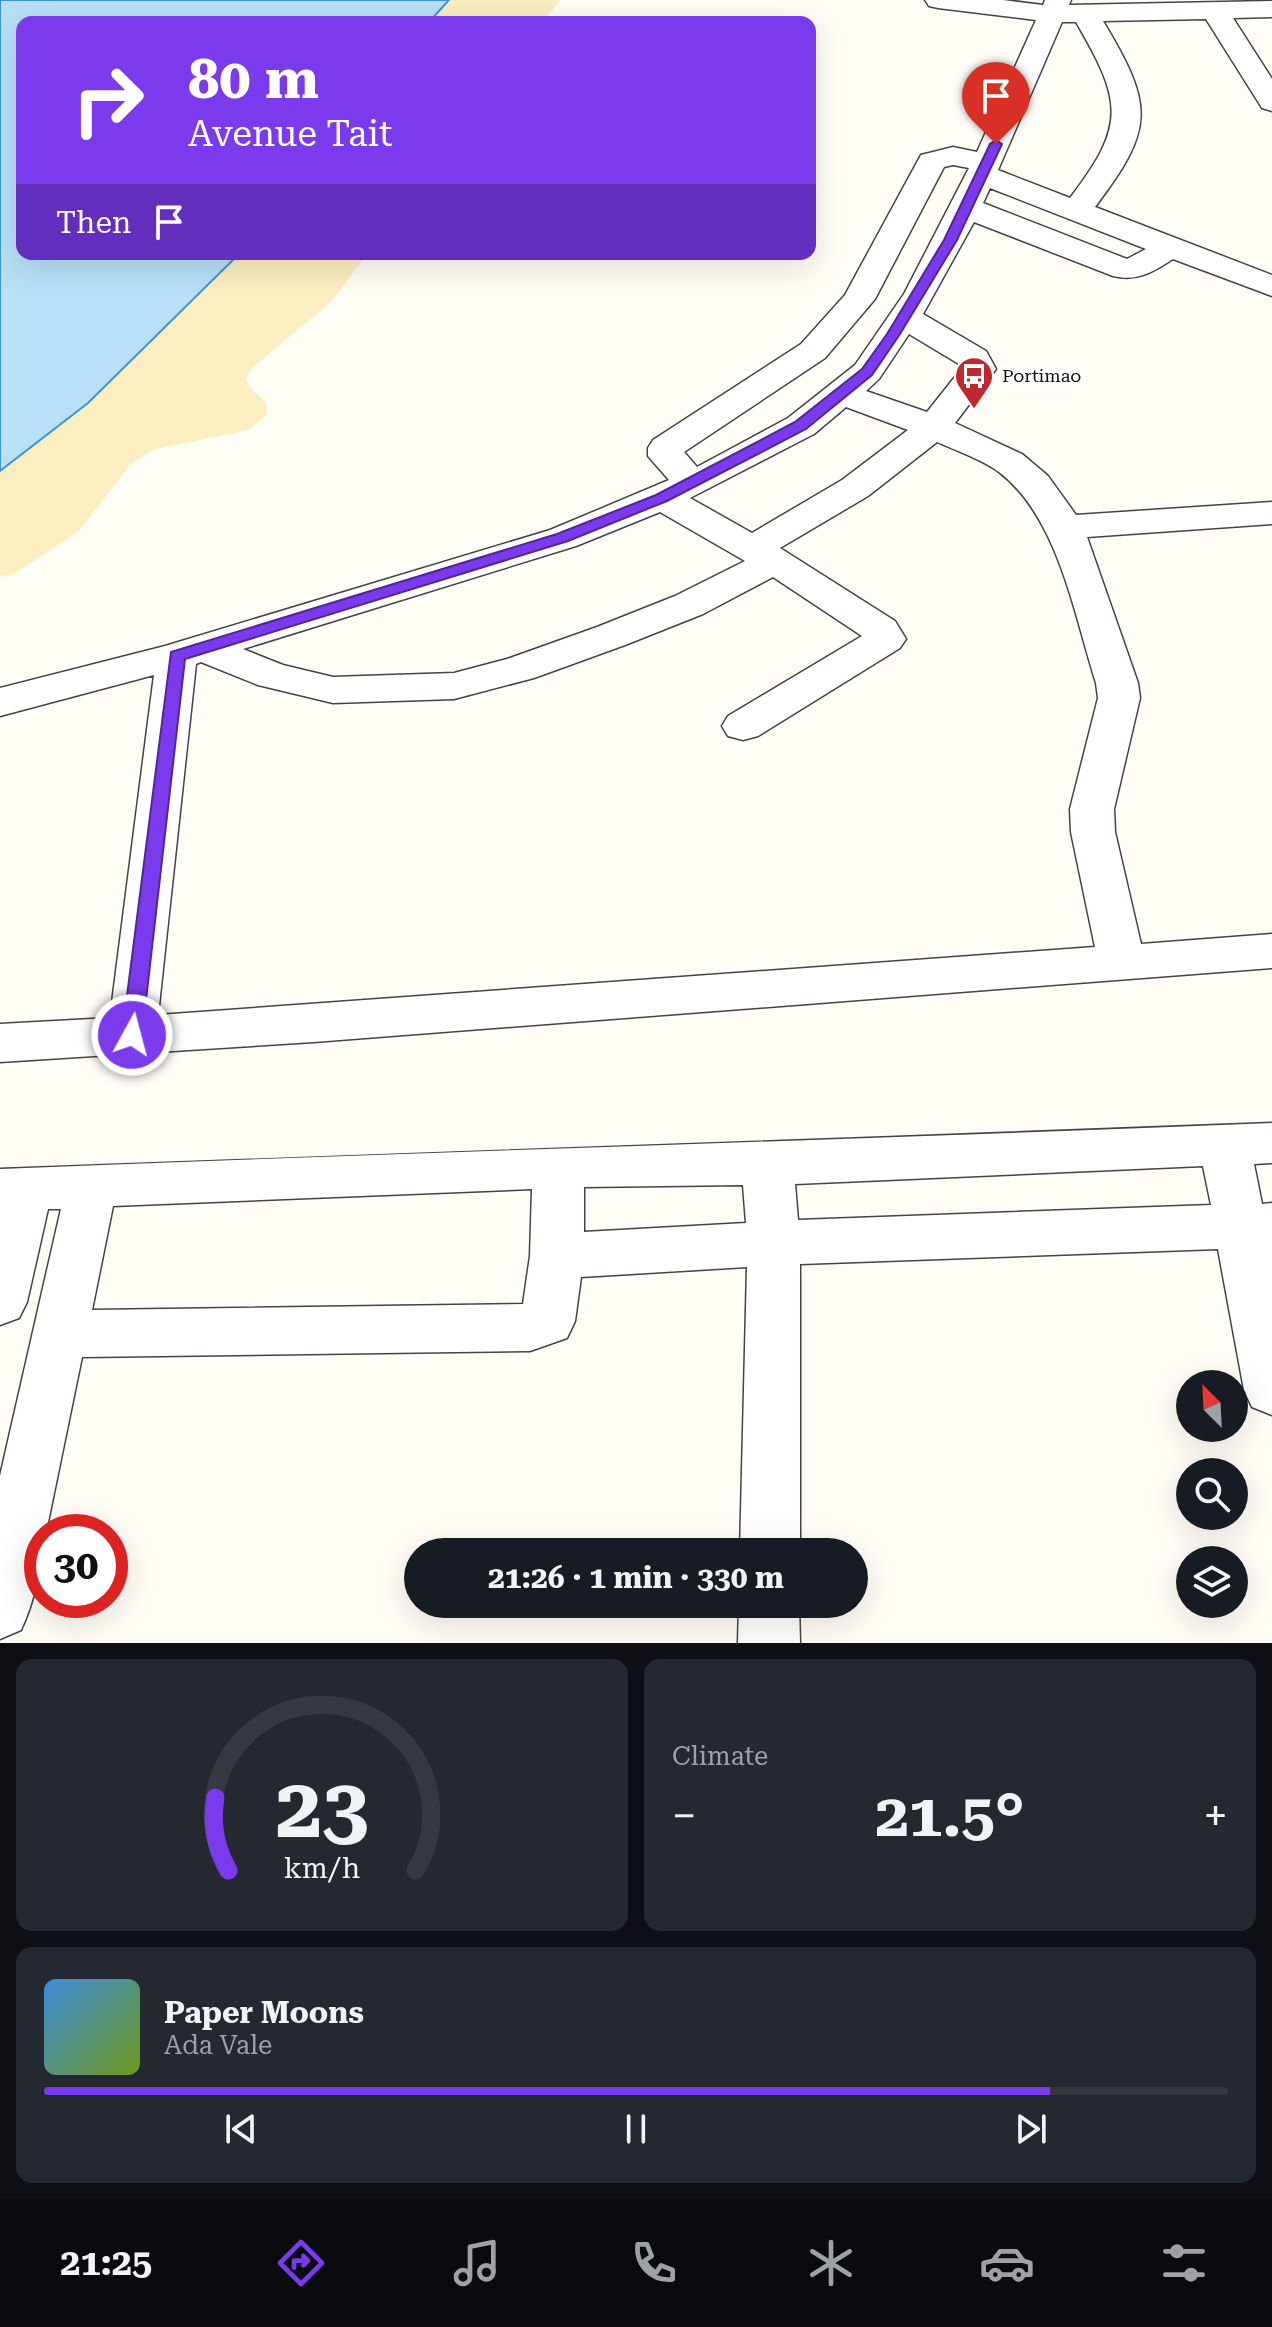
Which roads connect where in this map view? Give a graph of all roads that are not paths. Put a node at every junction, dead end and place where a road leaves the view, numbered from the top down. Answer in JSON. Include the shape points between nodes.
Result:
{"nodes":[{"id":1,"x":938,"y":0,"type":"edge"},
{"id":2,"x":1065,"y":9,"type":"edge"},
{"id":3,"x":1272,"y":9,"type":"edge"},
{"id":4,"x":1215,"y":11,"type":"junction"},
{"id":5,"x":1272,"y":102,"type":"edge"},
{"id":6,"x":984,"y":169,"type":"junction"},
{"id":7,"x":965,"y":207,"type":"junction"},
{"id":8,"x":1077,"y":210,"type":"junction"},
{"id":9,"x":1172,"y":246,"type":"junction"},
{"id":10,"x":1272,"y":286,"type":"edge"},
{"id":11,"x":904,"y":317,"type":"junction"},
{"id":12,"x":842,"y":394,"type":"junction"},
{"id":13,"x":934,"y":427,"type":"junction"},
{"id":14,"x":677,"y":490,"type":"junction"},
{"id":15,"x":1272,"y":513,"type":"edge"},
{"id":16,"x":1065,"y":527,"type":"junction"},
{"id":17,"x":763,"y":555,"type":"junction"},
{"id":18,"x":190,"y":652,"type":"junction"},
{"id":19,"x":0,"y":702,"type":"edge"},
{"id":20,"x":743,"y":726,"type":"dead end"},
{"id":21,"x":1272,"y":951,"type":"edge"},
{"id":22,"x":1122,"y":964,"type":"junction"},
{"id":23,"x":132,"y":1035,"type":"junction"},
{"id":24,"x":0,"y":1043,"type":"edge"},
{"id":25,"x":1249,"y":1144,"type":"edge"},
{"id":26,"x":767,"y":1164,"type":"junction"},
{"id":27,"x":558,"y":1167,"type":"junction"},
{"id":28,"x":92,"y":1184,"type":"junction"},
{"id":29,"x":11,"y":1189,"type":"edge"},
{"id":30,"x":1257,"y":1226,"type":"edge"},
{"id":31,"x":774,"y":1243,"type":"junction"},
{"id":32,"x":557,"y":1256,"type":"junction"},
{"id":33,"x":0,"y":1302,"type":"edge"},
{"id":34,"x":60,"y":1334,"type":"junction"},
{"id":35,"x":1272,"y":1390,"type":"edge"},
{"id":36,"x":770,"y":1538,"type":"edge"},
{"id":37,"x":0,"y":1610,"type":"edge"},
{"id":38,"x":769,"y":1618,"type":"edge"},
{"id":39,"x":769,"y":1643,"type":"edge"}],
"edges":[{"from":1,"to":2,"type":"street"},
{"from":2,"to":4,"type":"street"},
{"from":2,"to":6,"type":"street"},
{"from":2,"to":8,"type":"street","via":[[1127,96],[1120,147]]},
{"from":3,"to":4,"type":"street"},
{"from":4,"to":5,"type":"street"},
{"from":6,"to":7,"type":"street"},
{"from":6,"to":8,"type":"street"},
{"from":6,"to":14,"type":"street","via":[[953,156],[932,161],[859,299],[813,351],[666,448]]},
{"from":7,"to":9,"type":"street","via":[[1124,269],[1137,268]]},
{"from":7,"to":11,"type":"street"},
{"from":8,"to":9,"type":"street"},
{"from":9,"to":10,"type":"street"},
{"from":11,"to":12,"type":"street","via":[[867,372]]},
{"from":11,"to":13,"type":"street","via":[[979,363]]},
{"from":12,"to":13,"type":"street"},
{"from":12,"to":14,"type":"street","via":[[801,426]]},
{"from":13,"to":16,"type":"street","via":[[1024,473]]},
{"from":13,"to":17,"type":"street"},
{"from":14,"to":17,"type":"street"},
{"from":14,"to":18,"type":"street","via":[[563,538]]},
{"from":15,"to":16,"type":"street"},
{"from":16,"to":22,"type":"street","via":[[1117,683],[1118,712],[1092,809]]},
{"from":17,"to":18,"type":"street","via":[[689,605],[520,669],[454,686],[333,690]]},
{"from":17,"to":20,"type":"street","via":[[881,630],[886,639]]},
{"from":18,"to":19,"type":"street"},
{"from":18,"to":23,"type":"street"},
{"from":21,"to":22,"type":"street"},
{"from":22,"to":23,"type":"street"},
{"from":23,"to":24,"type":"street"},
{"from":25,"to":26,"type":"street"},
{"from":25,"to":30,"type":"street"},
{"from":26,"to":27,"type":"street"},
{"from":26,"to":31,"type":"street"},
{"from":27,"to":28,"type":"street"},
{"from":27,"to":32,"type":"street"},
{"from":28,"to":29,"type":"street"},
{"from":28,"to":34,"type":"street"},
{"from":29,"to":33,"type":"street","via":[[22,1216]]},
{"from":30,"to":31,"type":"street"},
{"from":30,"to":35,"type":"street"},
{"from":31,"to":32,"type":"street"},
{"from":31,"to":36,"type":"street"},
{"from":32,"to":34,"type":"street","via":[[548,1321],[541,1325]]},
{"from":34,"to":37,"type":"street"},
{"from":38,"to":39,"type":"street"}]}
